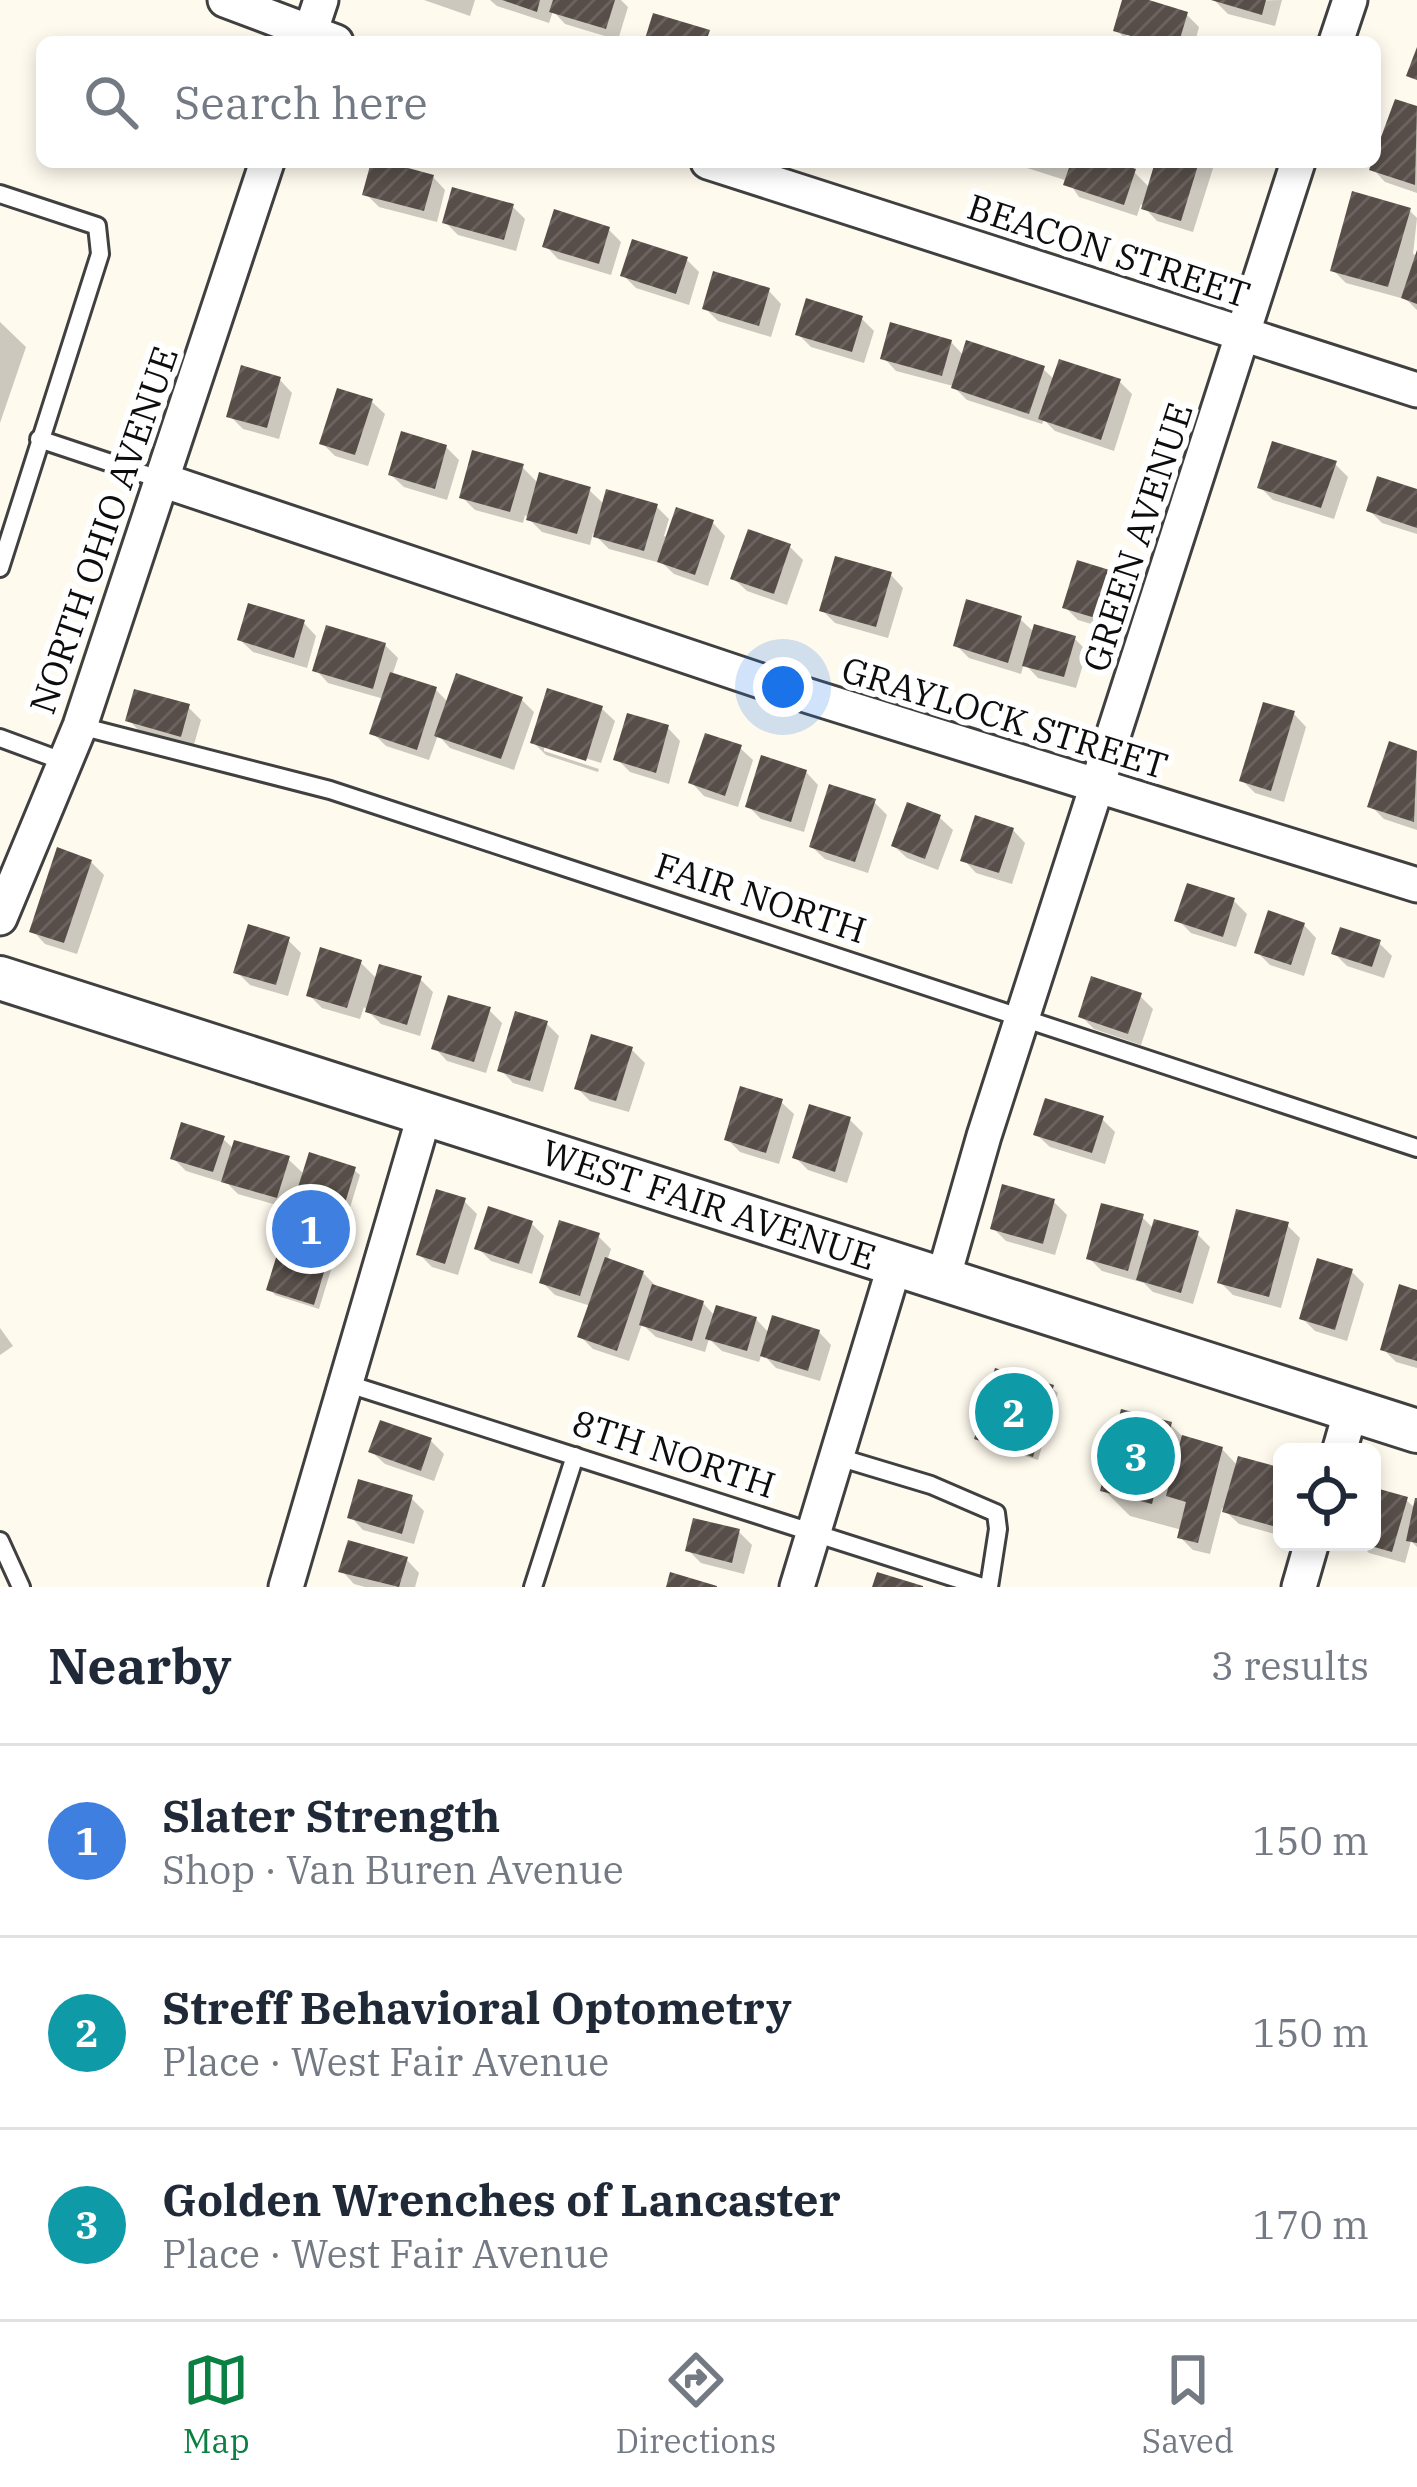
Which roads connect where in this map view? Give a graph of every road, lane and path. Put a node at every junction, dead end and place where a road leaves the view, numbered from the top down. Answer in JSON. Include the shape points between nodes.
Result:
{"nodes":[{"id":1,"x":225,"y":0,"type":"edge"},
{"id":2,"x":321,"y":0,"type":"edge"},
{"id":3,"x":1350,"y":0,"type":"edge"},
{"id":4,"x":310,"y":36,"type":"edge"},
{"id":5,"x":317,"y":36,"type":"edge"},
{"id":6,"x":1338,"y":36,"type":"edge"},
{"id":7,"x":265,"y":168,"type":"edge"},
{"id":8,"x":727,"y":168,"type":"edge"},
{"id":9,"x":1296,"y":168,"type":"edge"},
{"id":10,"x":0,"y":194,"type":"edge"},
{"id":11,"x":1242,"y":334,"type":"junction"},
{"id":12,"x":1417,"y":389,"type":"edge"},
{"id":13,"x":39,"y":439,"type":"junction"},
{"id":14,"x":162,"y":479,"type":"junction"},
{"id":15,"x":0,"y":568,"type":"edge"},
{"id":16,"x":80,"y":726,"type":"junction"},
{"id":17,"x":0,"y":738,"type":"edge"},
{"id":18,"x":64,"y":762,"type":"junction"},
{"id":19,"x":1099,"y":788,"type":"junction"},
{"id":20,"x":1417,"y":885,"type":"edge"},
{"id":21,"x":0,"y":918,"type":"edge"},
{"id":22,"x":0,"y":978,"type":"edge"},
{"id":23,"x":1024,"y":1016,"type":"junction"},
{"id":24,"x":425,"y":1113,"type":"junction"},
{"id":25,"x":1417,"y":1148,"type":"edge"},
{"id":26,"x":895,"y":1264,"type":"junction"},
{"id":27,"x":943,"y":1279,"type":"junction"},
{"id":28,"x":345,"y":1383,"type":"junction"},
{"id":29,"x":1351,"y":1410,"type":"junction"},
{"id":30,"x":1417,"y":1432,"type":"edge"},
{"id":31,"x":1342,"y":1443,"type":"edge"},
{"id":32,"x":575,"y":1456,"type":"junction"},
{"id":33,"x":838,"y":1457,"type":"junction"},
{"id":34,"x":815,"y":1533,"type":"junction"},
{"id":35,"x":0,"y":1540,"type":"edge"},
{"id":36,"x":1309,"y":1551,"type":"edge"},
{"id":37,"x":21,"y":1587,"type":"edge"},
{"id":38,"x":286,"y":1587,"type":"edge"},
{"id":39,"x":533,"y":1587,"type":"edge"},
{"id":40,"x":797,"y":1587,"type":"edge"},
{"id":41,"x":986,"y":1587,"type":"edge"},
{"id":42,"x":1299,"y":1587,"type":"edge"}],
"edges":[{"from":1,"to":4,"type":"street"},
{"from":2,"to":5,"type":"street"},
{"from":3,"to":6,"type":"street"},
{"from":7,"to":14,"type":"street","name":"NORTH OHIO AVENUE"},
{"from":8,"to":11,"type":"street","name":"BEACON STREET"},
{"from":9,"to":11,"type":"street","name":"GREEN AVENUE"},
{"from":10,"to":13,"type":"lane","via":[[97,226],[100,254]]},
{"from":11,"to":12,"type":"street","name":"BEACON STREET"},
{"from":11,"to":19,"type":"street","name":"GREEN AVENUE"},
{"from":13,"to":14,"type":"lane"},
{"from":13,"to":15,"type":"lane"},
{"from":14,"to":16,"type":"street","name":"NORTH OHIO AVENUE"},
{"from":14,"to":19,"type":"street","name":"GRAYLOCK STREET"},
{"from":16,"to":18,"type":"street","name":"NORTH OHIO AVENUE"},
{"from":16,"to":23,"type":"lane","name":"FAIR NORTH","via":[[330,790]]},
{"from":17,"to":18,"type":"lane"},
{"from":18,"to":21,"type":"street","name":"NORTH OHIO AVENUE"},
{"from":19,"to":20,"type":"street","name":"GRAYLOCK STREET"},
{"from":19,"to":23,"type":"street","name":"GREEN AVENUE"},
{"from":22,"to":24,"type":"street","name":"WEST FAIR AVENUE"},
{"from":23,"to":25,"type":"lane","name":"FAIR NORTH"},
{"from":23,"to":27,"type":"street","name":"GREEN AVENUE"},
{"from":24,"to":26,"type":"street","name":"WEST FAIR AVENUE"},
{"from":24,"to":28,"type":"street"},
{"from":26,"to":27,"type":"street","name":"WEST FAIR AVENUE"},
{"from":26,"to":33,"type":"street"},
{"from":27,"to":29,"type":"street","name":"WEST FAIR AVENUE"},
{"from":28,"to":32,"type":"lane","name":"8TH NORTH"},
{"from":28,"to":38,"type":"street"},
{"from":29,"to":30,"type":"street","name":"WEST FAIR AVENUE"},
{"from":29,"to":31,"type":"street"},
{"from":32,"to":34,"type":"lane","name":"8TH NORTH"},
{"from":32,"to":39,"type":"lane"},
{"from":33,"to":34,"type":"street"},
{"from":33,"to":41,"type":"lane","via":[[996,1513]]},
{"from":34,"to":40,"type":"street"},
{"from":34,"to":41,"type":"lane","name":"8TH NORTH"},
{"from":35,"to":37,"type":"lane"},
{"from":36,"to":42,"type":"street"}]}
